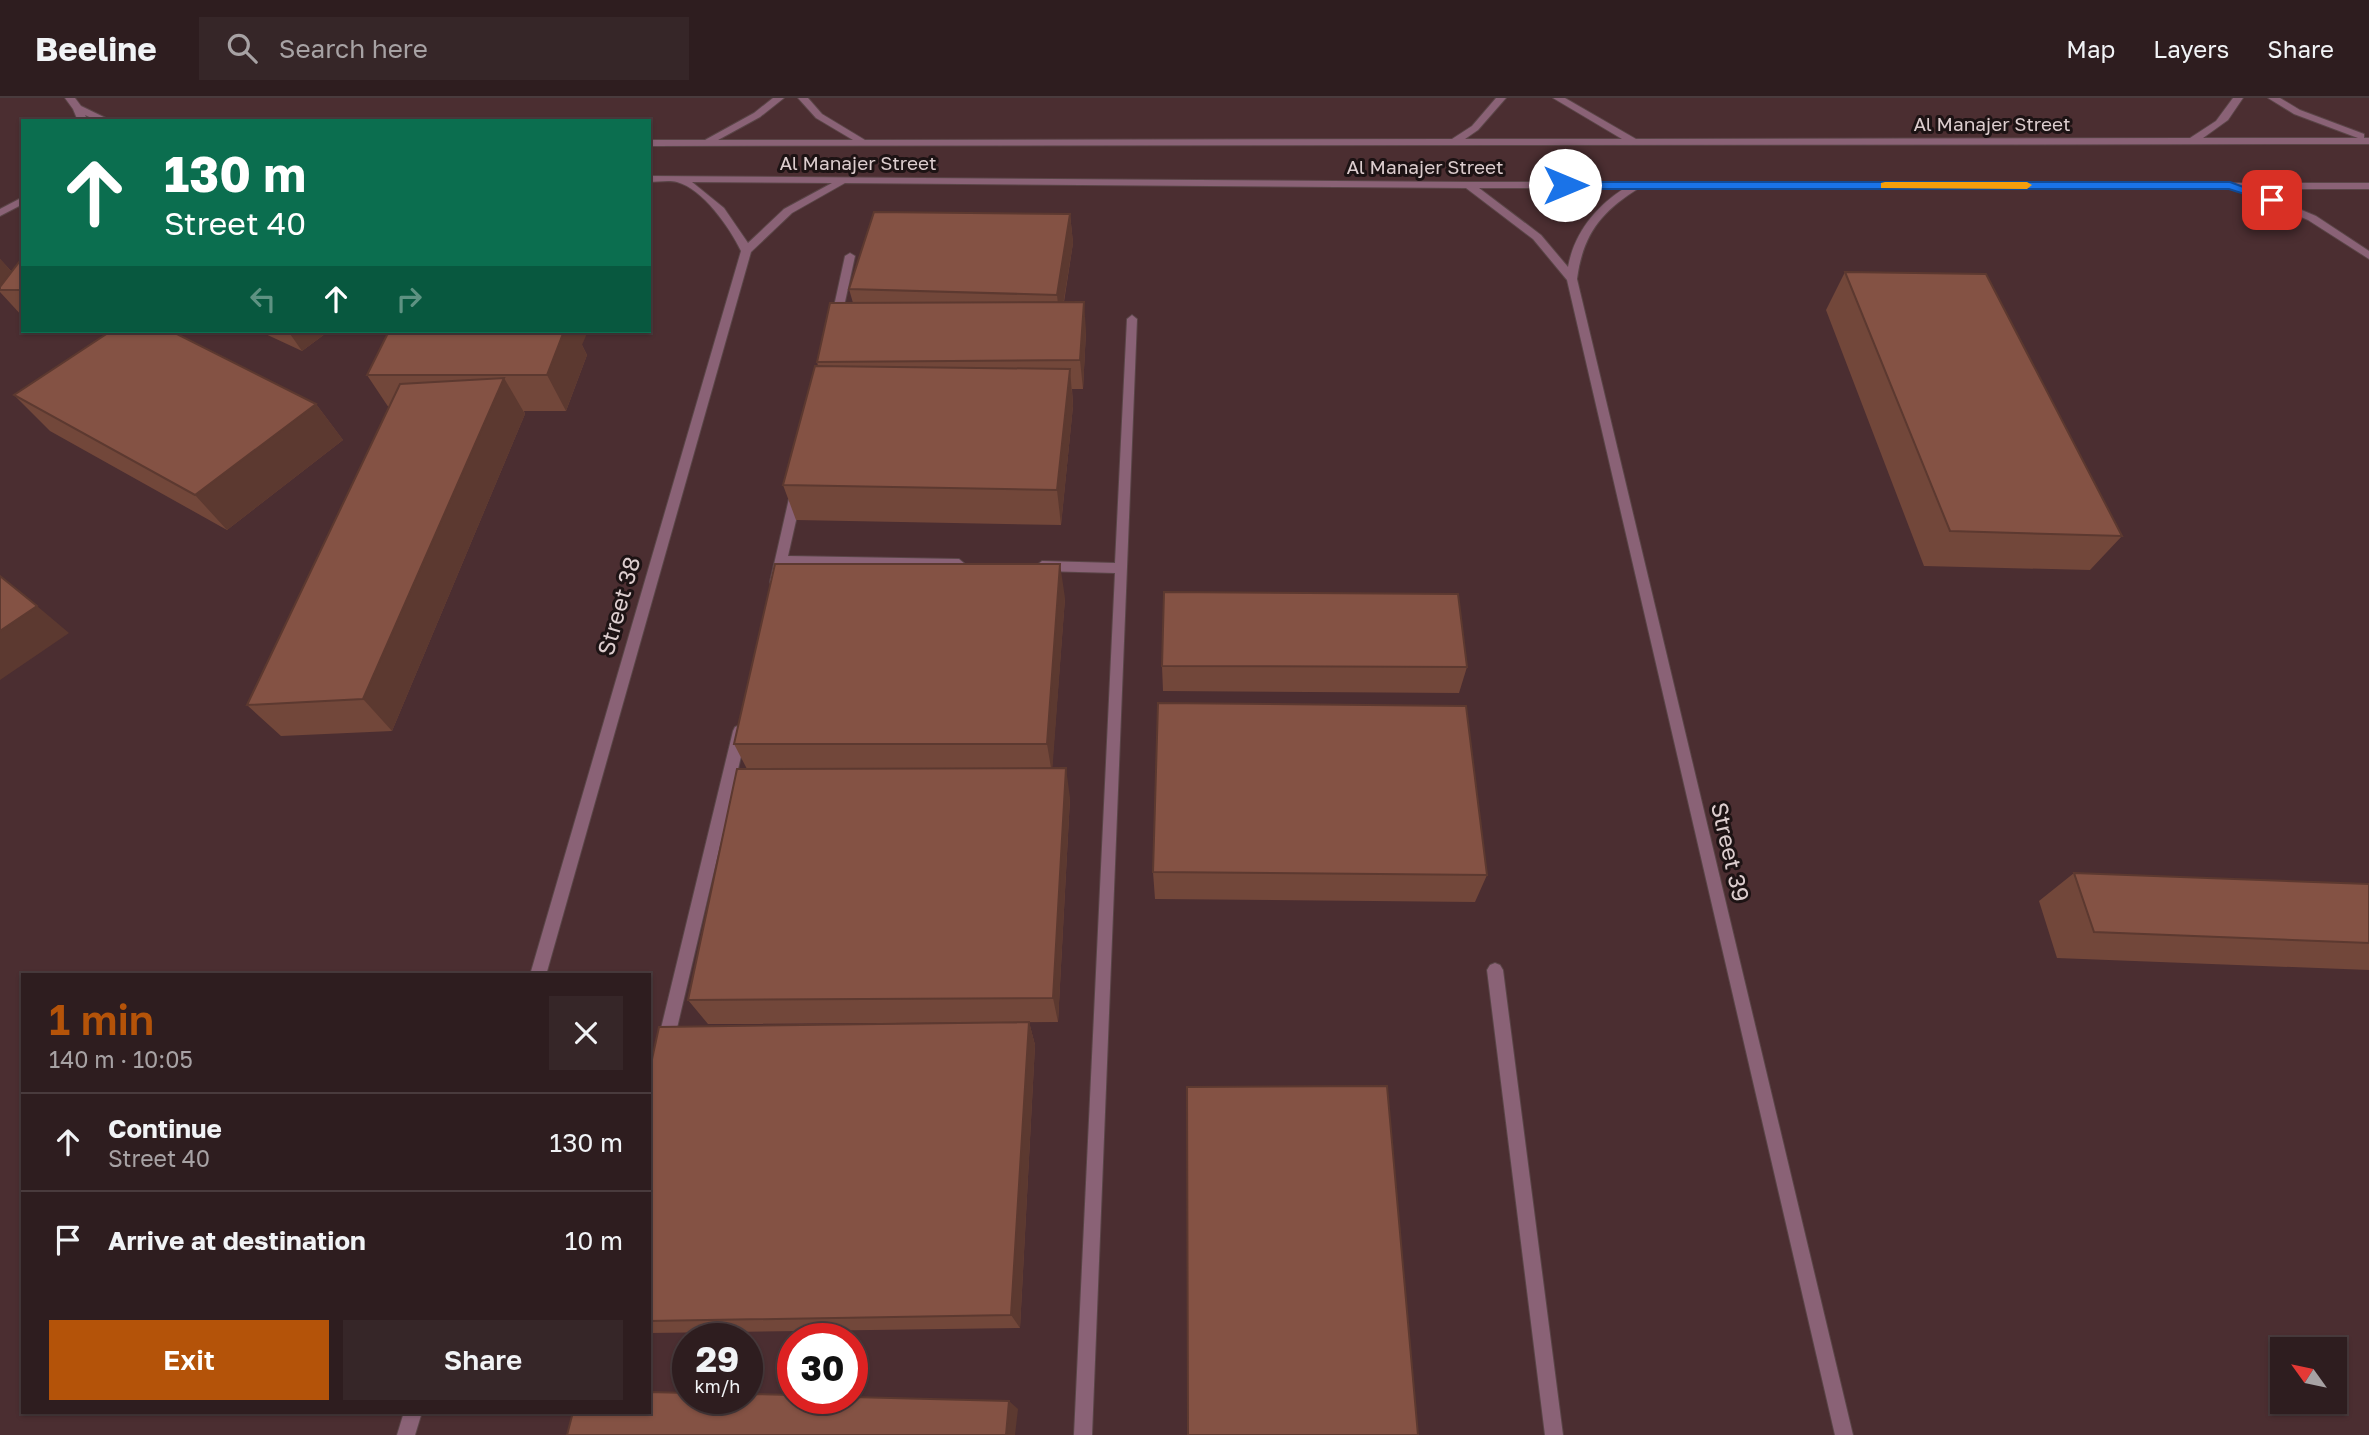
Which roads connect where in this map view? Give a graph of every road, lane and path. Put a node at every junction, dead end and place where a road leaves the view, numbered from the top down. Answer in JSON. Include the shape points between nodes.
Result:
{"nodes":[{"id":1,"x":70,"y":98,"type":"edge"},
{"id":2,"x":779,"y":98,"type":"edge"},
{"id":3,"x":803,"y":98,"type":"edge"},
{"id":4,"x":1501,"y":98,"type":"edge"},
{"id":5,"x":1558,"y":98,"type":"edge"},
{"id":6,"x":2238,"y":98,"type":"edge"},
{"id":7,"x":2273,"y":98,"type":"edge"},
{"id":8,"x":78,"y":108,"type":"junction"},
{"id":9,"x":82,"y":119,"type":"edge"},
{"id":10,"x":103,"y":119,"type":"edge"},
{"id":11,"x":2369,"y":140,"type":"edge"},
{"id":12,"x":2190,"y":141,"type":"junction"},
{"id":13,"x":864,"y":142,"type":"junction"},
{"id":14,"x":1454,"y":142,"type":"junction"},
{"id":15,"x":651,"y":143,"type":"edge"},
{"id":16,"x":704,"y":143,"type":"junction"},
{"id":17,"x":1637,"y":143,"type":"junction"},
{"id":18,"x":651,"y":179,"type":"edge"},
{"id":19,"x":680,"y":179,"type":"junction"},
{"id":20,"x":844,"y":181,"type":"junction"},
{"id":21,"x":1468,"y":185,"type":"junction"},
{"id":22,"x":1637,"y":185,"type":"junction"},
{"id":23,"x":2230,"y":185,"type":"junction"},
{"id":24,"x":2369,"y":186,"type":"edge"},
{"id":25,"x":21,"y":203,"type":"edge"},
{"id":26,"x":0,"y":213,"type":"edge"},
{"id":27,"x":746,"y":251,"type":"junction"},
{"id":28,"x":850,"y":256,"type":"dead end"},
{"id":29,"x":2369,"y":256,"type":"edge"},
{"id":30,"x":1572,"y":279,"type":"junction"},
{"id":31,"x":1132,"y":319,"type":"dead end"},
{"id":32,"x":832,"y":335,"type":"edge"},
{"id":33,"x":799,"y":481,"type":"edge"},
{"id":34,"x":781,"y":561,"type":"junction"},
{"id":35,"x":971,"y":565,"type":"edge"},
{"id":36,"x":1026,"y":566,"type":"edge"},
{"id":37,"x":1121,"y":568,"type":"junction"},
{"id":38,"x":771,"y":601,"type":"edge"},
{"id":39,"x":743,"y":722,"type":"edge"},
{"id":40,"x":1495,"y":970,"type":"dead end"},
{"id":41,"x":539,"y":973,"type":"edge"},
{"id":42,"x":662,"y":1057,"type":"edge"},
{"id":43,"x":412,"y":1414,"type":"edge"},
{"id":44,"x":406,"y":1435,"type":"edge"},
{"id":45,"x":1083,"y":1435,"type":"edge"},
{"id":46,"x":1554,"y":1435,"type":"edge"},
{"id":47,"x":1844,"y":1435,"type":"edge"}],
"edges":[{"from":1,"to":8,"type":"street"},
{"from":2,"to":16,"type":"street","via":[[757,116]]},
{"from":3,"to":13,"type":"street","via":[[819,116]]},
{"from":4,"to":14,"type":"street","via":[[1475,128]]},
{"from":5,"to":17,"type":"street"},
{"from":6,"to":12,"type":"street","via":[[2215,128]]},
{"from":7,"to":11,"type":"street"},
{"from":8,"to":9,"type":"street"},
{"from":8,"to":10,"type":"street"},
{"from":11,"to":12,"type":"street","name":"Al Manajer Street"},
{"from":12,"to":17,"type":"street","name":"Al Manajer Street"},
{"from":13,"to":14,"type":"street","name":"Al Manajer Street"},
{"from":13,"to":16,"type":"street","name":"Al Manajer Street"},
{"from":14,"to":17,"type":"street","name":"Al Manajer Street"},
{"from":15,"to":16,"type":"street","name":"Al Manajer Street"},
{"from":18,"to":19,"type":"street","name":"Al Manajer Street"},
{"from":19,"to":20,"type":"street","name":"Al Manajer Street"},
{"from":19,"to":27,"type":"street","via":[[722,210]]},
{"from":20,"to":21,"type":"street","name":"Al Manajer Street"},
{"from":20,"to":27,"type":"street","via":[[788,211]]},
{"from":21,"to":22,"type":"street","name":"Al Manajer Street"},
{"from":21,"to":30,"type":"street","name":"Street 39","via":[[1530,231]]},
{"from":22,"to":23,"type":"street","name":"Al Manajer Street"},
{"from":22,"to":30,"type":"street","name":"Street 39","via":[[1609,203],[1588,225],[1576,250]]},
{"from":23,"to":24,"type":"street","name":"Al Manajer Street"},
{"from":23,"to":29,"type":"street","via":[[2312,218]]},
{"from":25,"to":26,"type":"street"},
{"from":27,"to":41,"type":"street","name":"Street 38"},
{"from":28,"to":32,"type":"street"},
{"from":30,"to":47,"type":"street","name":"Street 39"},
{"from":31,"to":37,"type":"street"},
{"from":33,"to":34,"type":"street"},
{"from":34,"to":35,"type":"street"},
{"from":34,"to":38,"type":"street"},
{"from":36,"to":37,"type":"street"},
{"from":37,"to":45,"type":"street"},
{"from":39,"to":42,"type":"street"},
{"from":40,"to":46,"type":"street"},
{"from":43,"to":44,"type":"street"}]}
